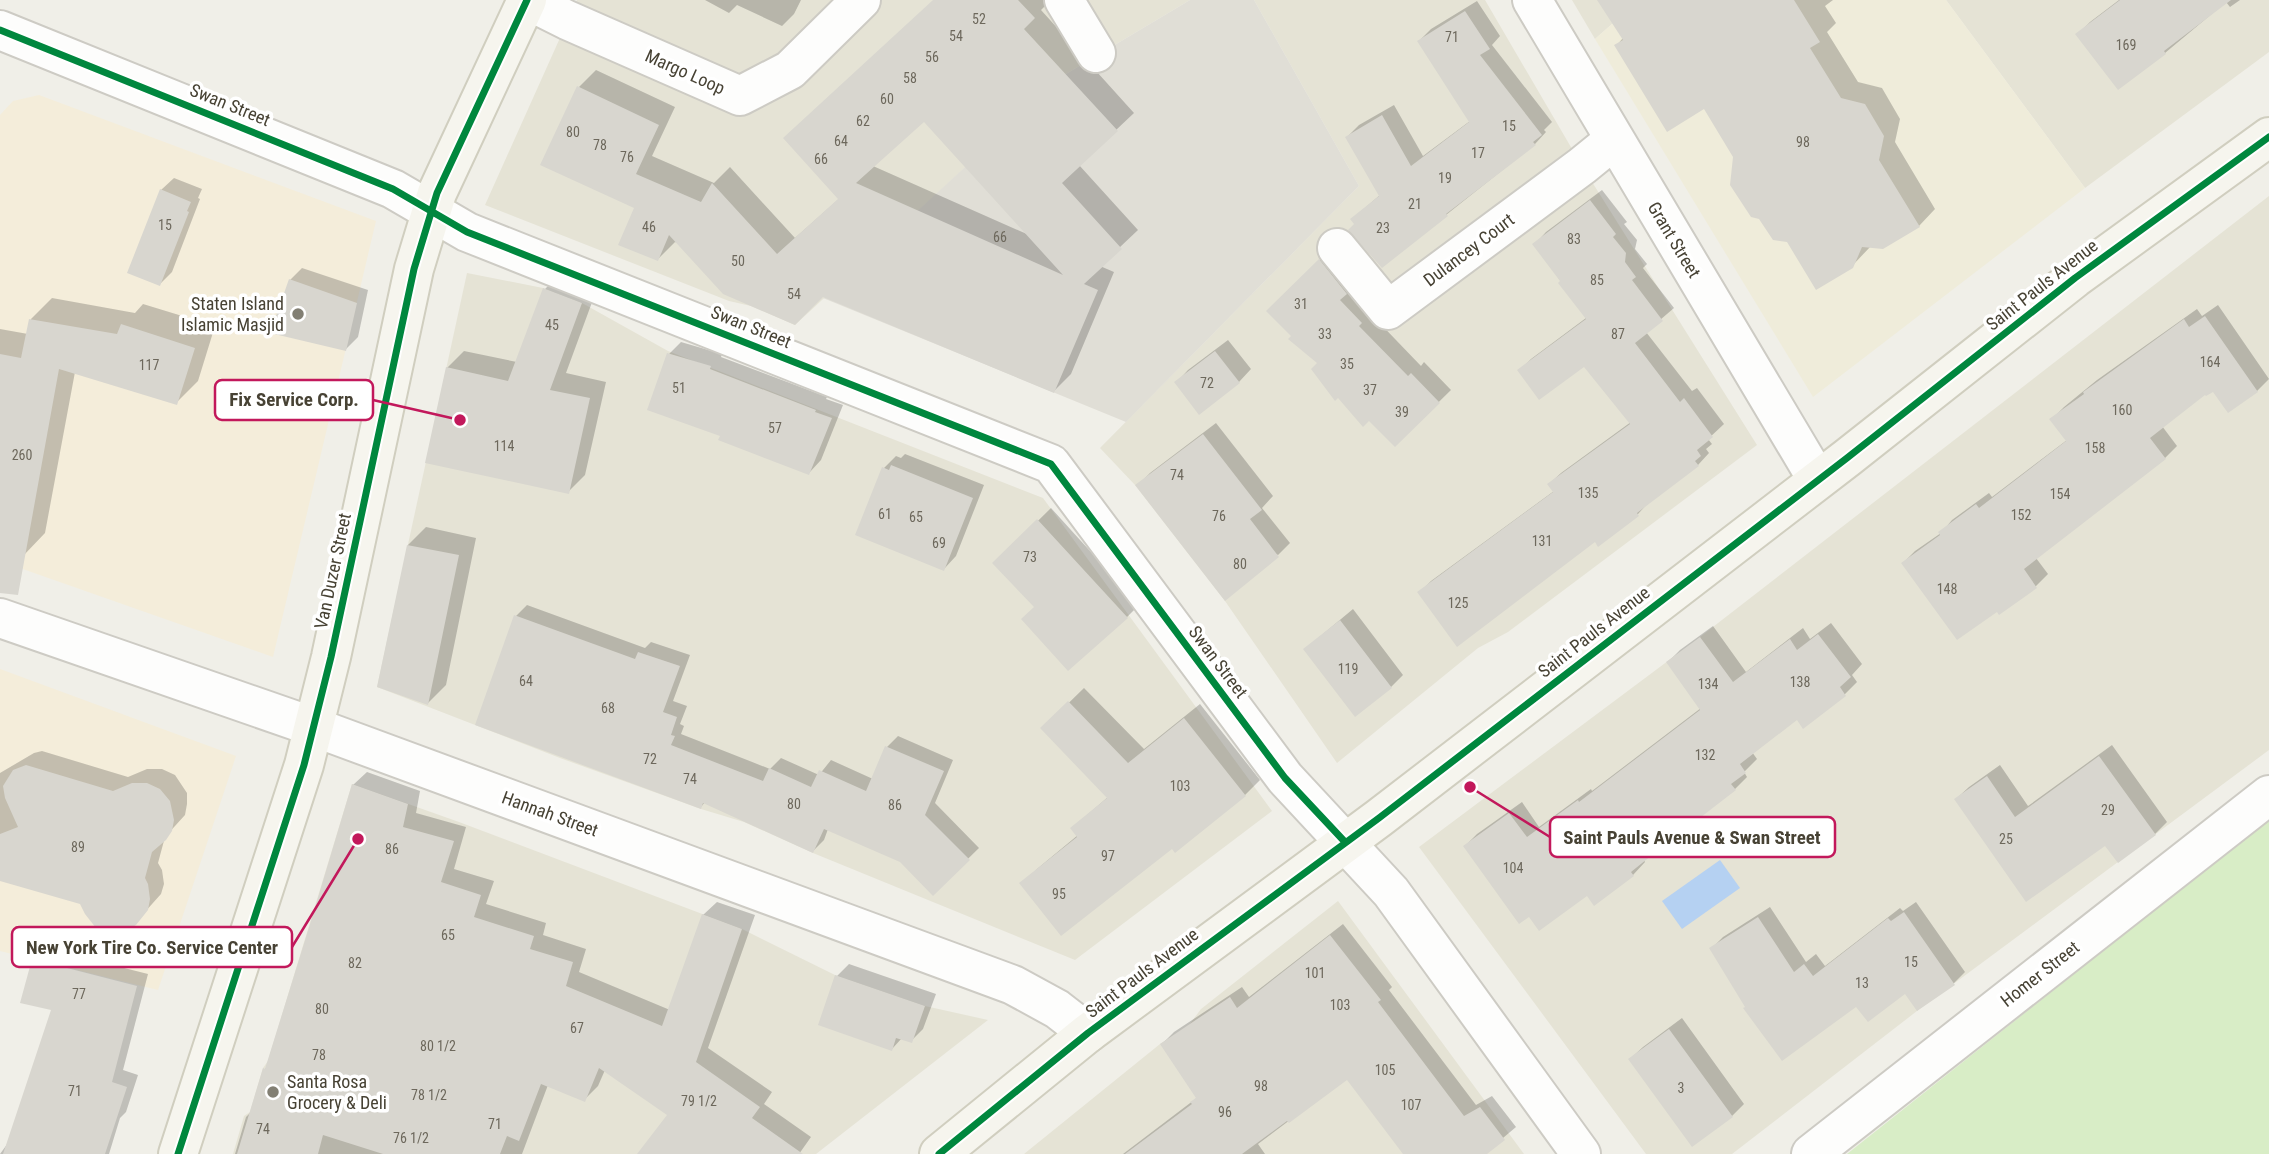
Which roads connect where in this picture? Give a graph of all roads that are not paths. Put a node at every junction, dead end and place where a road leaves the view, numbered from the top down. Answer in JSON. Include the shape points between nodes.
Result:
{"nodes":[{"id":1,"x":527,"y":0,"type":"edge"},
{"id":2,"x":861,"y":0,"type":"edge"},
{"id":3,"x":1064,"y":0,"type":"edge"},
{"id":4,"x":1532,"y":0,"type":"edge"},
{"id":5,"x":0,"y":30,"type":"edge"},
{"id":6,"x":1096,"y":53,"type":"dead end"},
{"id":7,"x":2269,"y":137,"type":"edge"},
{"id":8,"x":1614,"y":139,"type":"junction"},
{"id":9,"x":430,"y":211,"type":"junction"},
{"id":10,"x":1337,"y":248,"type":"dead end"},
{"id":11,"x":1817,"y":479,"type":"junction"},
{"id":12,"x":0,"y":618,"type":"edge"},
{"id":13,"x":314,"y":727,"type":"junction"},
{"id":14,"x":2269,"y":794,"type":"edge"},
{"id":15,"x":1345,"y":842,"type":"junction"},
{"id":16,"x":1088,"y":1033,"type":"junction"},
{"id":17,"x":178,"y":1154,"type":"edge"},
{"id":18,"x":939,"y":1154,"type":"edge"},
{"id":19,"x":1581,"y":1154,"type":"edge"},
{"id":20,"x":1811,"y":1154,"type":"edge"}],
"edges":[{"from":1,"to":2,"type":"street","name":"Margo Loop","via":[[740,96],[790,70]]},
{"from":1,"to":9,"type":"main road","name":"Van Duzer Street"},
{"from":3,"to":6,"type":"street"},
{"from":4,"to":8,"type":"street","name":"Grant Street"},
{"from":5,"to":9,"type":"street","name":"Swan Street","via":[[366,177]]},
{"from":7,"to":11,"type":"main road","name":"Saint Pauls Avenue","via":[[2076,278]]},
{"from":8,"to":10,"type":"street","name":"Dulancey Court","via":[[1388,310]]},
{"from":8,"to":11,"type":"street","name":"Grant Street"},
{"from":9,"to":13,"type":"main road","name":"Van Duzer Street"},
{"from":9,"to":15,"type":"street","name":"Swan Street","via":[[467,232],[1051,464],[1285,779]]},
{"from":11,"to":15,"type":"main road","name":"Saint Pauls Avenue"},
{"from":12,"to":13,"type":"street","name":"Hannah Street"},
{"from":13,"to":16,"type":"street","name":"Hannah Street","via":[[1013,985]]},
{"from":13,"to":17,"type":"main road","name":"Van Duzer Street"},
{"from":14,"to":20,"type":"street","name":"Homer Street"},
{"from":15,"to":16,"type":"main road","name":"Saint Pauls Avenue"},
{"from":15,"to":19,"type":"street","name":"Swan Street","via":[[1391,892]]},
{"from":16,"to":18,"type":"main road","name":"Saint Pauls Avenue"}]}
